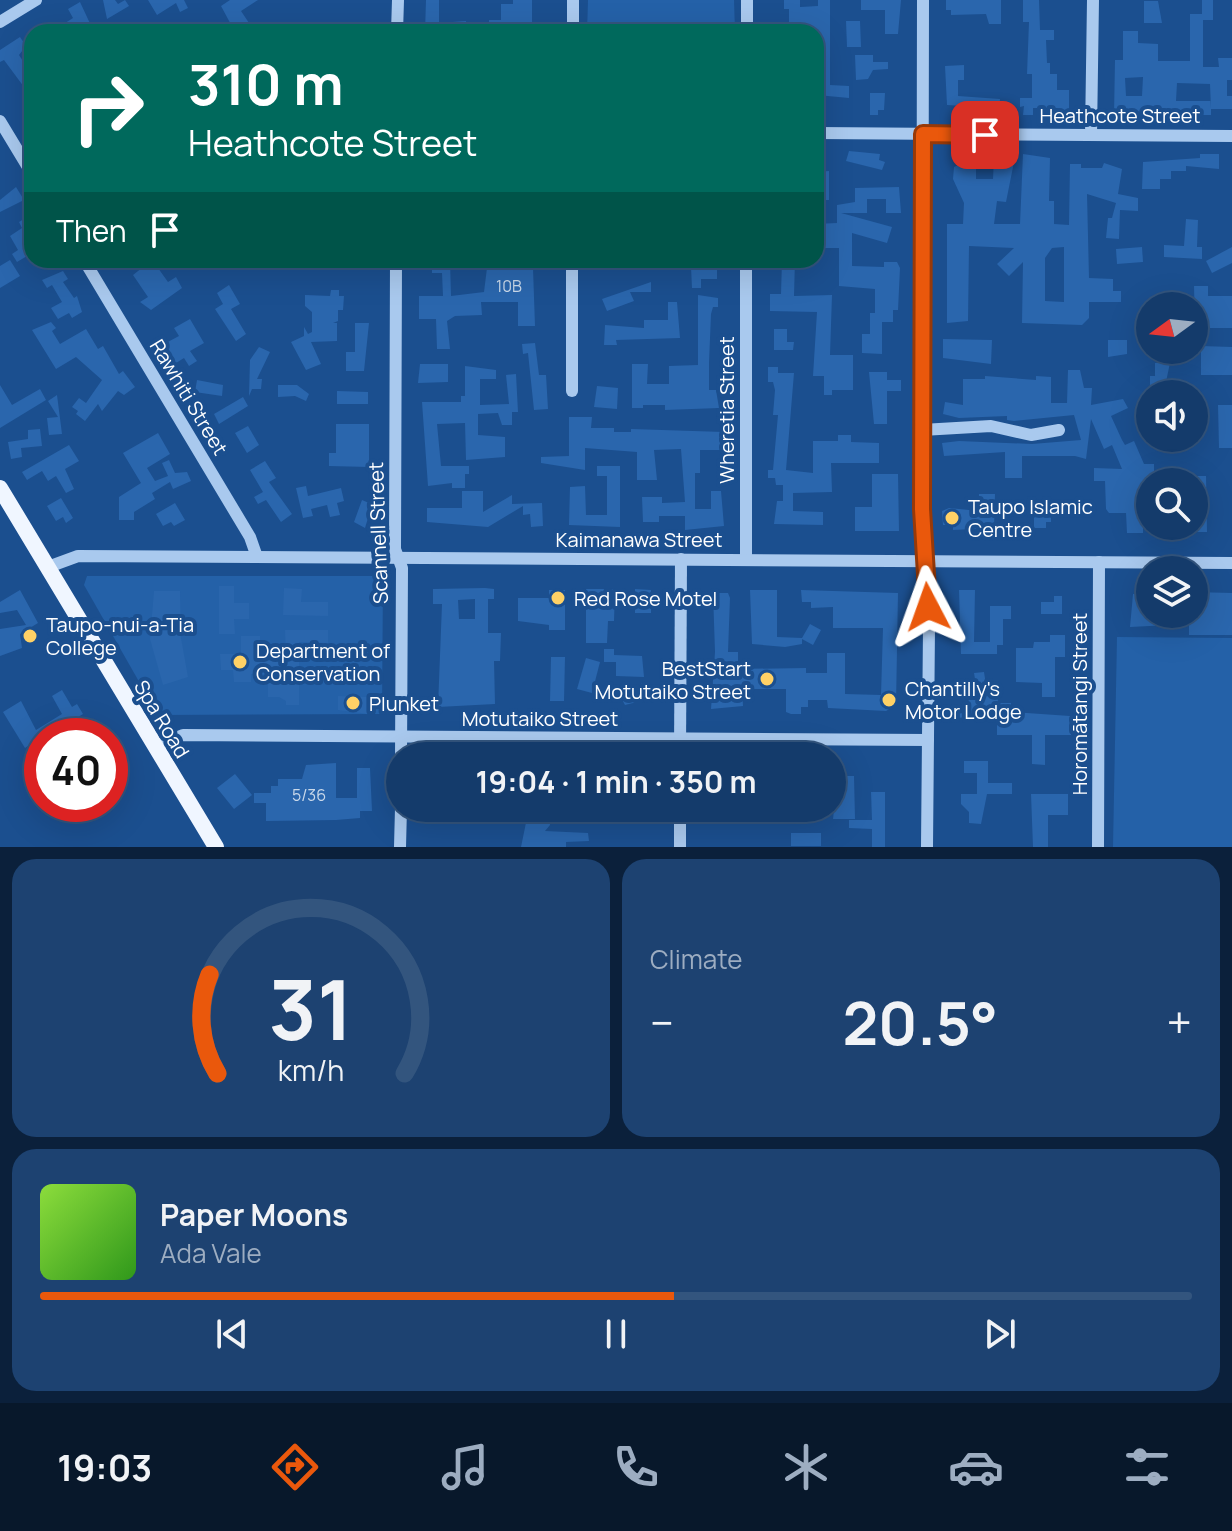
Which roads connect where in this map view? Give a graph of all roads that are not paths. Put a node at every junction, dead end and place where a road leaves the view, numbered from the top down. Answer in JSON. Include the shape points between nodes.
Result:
{"nodes":[{"id":1,"x":36,"y":0,"type":"edge"},
{"id":2,"x":398,"y":0,"type":"edge"},
{"id":3,"x":573,"y":0,"type":"edge"},
{"id":4,"x":747,"y":0,"type":"edge"},
{"id":5,"x":923,"y":0,"type":"edge"},
{"id":6,"x":1093,"y":0,"type":"edge"},
{"id":7,"x":0,"y":22,"type":"edge"},
{"id":8,"x":397,"y":24,"type":"edge"},
{"id":9,"x":573,"y":24,"type":"edge"},
{"id":10,"x":747,"y":24,"type":"edge"},
{"id":11,"x":0,"y":121,"type":"edge"},
{"id":12,"x":824,"y":133,"type":"edge"},
{"id":13,"x":923,"y":134,"type":"junction"},
{"id":14,"x":1091,"y":135,"type":"junction"},
{"id":15,"x":1232,"y":136,"type":"edge"},
{"id":16,"x":24,"y":161,"type":"edge"},
{"id":17,"x":89,"y":268,"type":"edge"},
{"id":18,"x":396,"y":268,"type":"edge"},
{"id":19,"x":572,"y":268,"type":"edge"},
{"id":20,"x":746,"y":268,"type":"edge"},
{"id":21,"x":572,"y":391,"type":"dead end"},
{"id":22,"x":922,"y":430,"type":"junction"},
{"id":23,"x":1059,"y":430,"type":"dead end"},
{"id":24,"x":0,"y":488,"type":"edge"},
{"id":25,"x":257,"y":557,"type":"junction"},
{"id":26,"x":398,"y":558,"type":"junction"},
{"id":27,"x":681,"y":559,"type":"junction"},
{"id":28,"x":746,"y":560,"type":"junction"},
{"id":29,"x":925,"y":561,"type":"junction"},
{"id":30,"x":1099,"y":562,"type":"junction"},
{"id":31,"x":1232,"y":563,"type":"edge"},
{"id":32,"x":48,"y":567,"type":"junction"},
{"id":33,"x":401,"y":738,"type":"junction"},
{"id":34,"x":680,"y":739,"type":"junction"},
{"id":35,"x":928,"y":740,"type":"junction"},
{"id":36,"x":401,"y":742,"type":"edge"},
{"id":37,"x":155,"y":746,"type":"junction"},
{"id":38,"x":401,"y":822,"type":"edge"},
{"id":39,"x":680,"y":822,"type":"edge"},
{"id":40,"x":216,"y":847,"type":"edge"},
{"id":41,"x":400,"y":847,"type":"edge"},
{"id":42,"x":680,"y":847,"type":"edge"},
{"id":43,"x":927,"y":847,"type":"edge"},
{"id":44,"x":1098,"y":847,"type":"edge"}],
"edges":[{"from":1,"to":7,"type":"street"},
{"from":2,"to":8,"type":"street"},
{"from":3,"to":9,"type":"street"},
{"from":4,"to":10,"type":"street"},
{"from":5,"to":13,"type":"street"},
{"from":6,"to":14,"type":"street"},
{"from":11,"to":16,"type":"street"},
{"from":12,"to":13,"type":"street","name":"Heathcote Street"},
{"from":13,"to":14,"type":"street","name":"Heathcote Street"},
{"from":13,"to":22,"type":"street"},
{"from":14,"to":15,"type":"street","name":"Heathcote Street"},
{"from":17,"to":25,"type":"street","name":"Rawhiti Street","via":[[250,537]]},
{"from":18,"to":26,"type":"street","name":"Scannell Street"},
{"from":19,"to":21,"type":"street"},
{"from":20,"to":28,"type":"street","name":"Wheretia Street"},
{"from":22,"to":23,"type":"street","via":[[991,426],[1031,435]]},
{"from":22,"to":29,"type":"street"},
{"from":24,"to":32,"type":"main road","name":"Spa Road"},
{"from":25,"to":26,"type":"street","name":"Kaimanawa Street"},
{"from":25,"to":32,"type":"street","name":"Kaimanawa Street","via":[[78,556]]},
{"from":26,"to":27,"type":"street","name":"Kaimanawa Street"},
{"from":26,"to":33,"type":"street","name":"Scannell Street"},
{"from":27,"to":28,"type":"street","name":"Kaimanawa Street"},
{"from":27,"to":34,"type":"street"},
{"from":28,"to":29,"type":"street","name":"Kaimanawa Street"},
{"from":29,"to":30,"type":"street","name":"Kaimanawa Street"},
{"from":29,"to":35,"type":"street"},
{"from":30,"to":31,"type":"street","name":"Kaimanawa Street"},
{"from":30,"to":44,"type":"street","name":"Horomātangi Street"},
{"from":32,"to":37,"type":"main road","name":"Spa Road"},
{"from":33,"to":34,"type":"street","name":"Motutaiko Street"},
{"from":33,"to":36,"type":"street","name":"Scannell Street"},
{"from":33,"to":37,"type":"street","name":"Motutaiko Street","via":[[183,735]]},
{"from":34,"to":35,"type":"street","name":"Motutaiko Street"},
{"from":35,"to":43,"type":"street"},
{"from":37,"to":40,"type":"main road","name":"Spa Road"},
{"from":38,"to":41,"type":"street"},
{"from":39,"to":42,"type":"street"}]}
